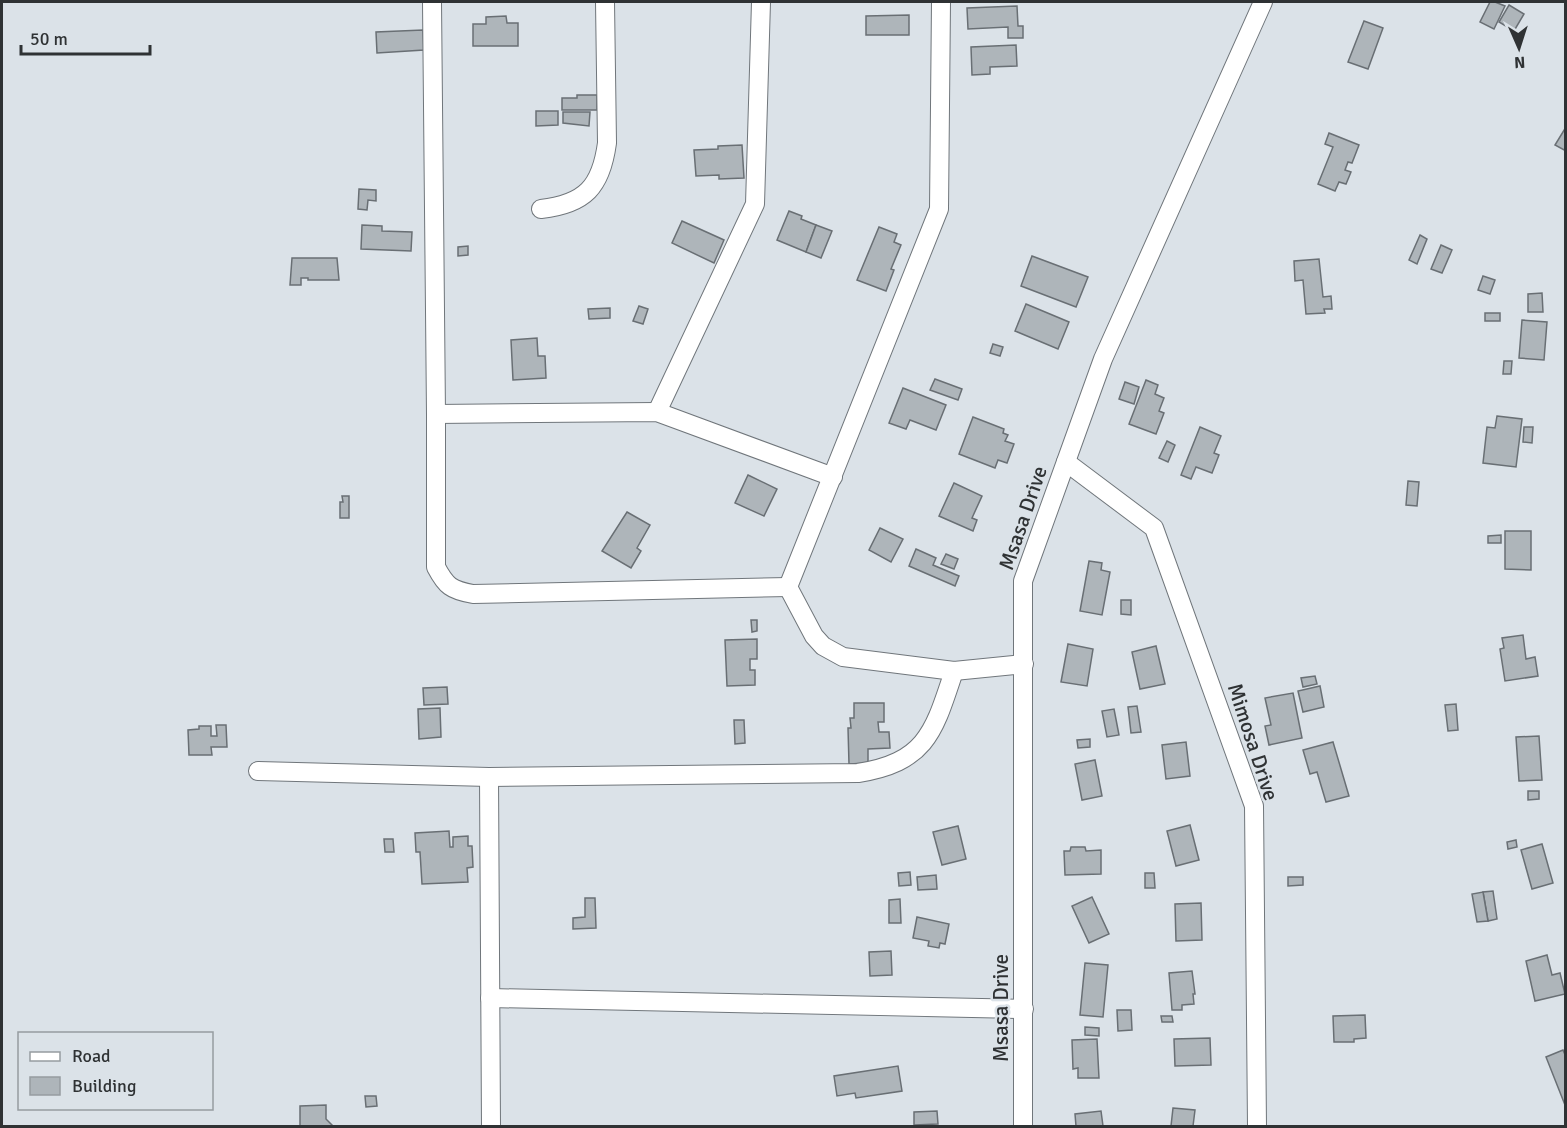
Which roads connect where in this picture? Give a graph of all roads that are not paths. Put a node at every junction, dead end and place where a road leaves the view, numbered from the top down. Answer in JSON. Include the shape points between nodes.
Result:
{"nodes":[{"id":1,"x":432,"y":2,"type":"edge"},
{"id":2,"x":605,"y":2,"type":"edge"},
{"id":3,"x":761,"y":2,"type":"edge"},
{"id":4,"x":941,"y":2,"type":"edge"},
{"id":5,"x":1263,"y":2,"type":"edge"},
{"id":6,"x":540,"y":209,"type":"dead end"},
{"id":7,"x":657,"y":412,"type":"junction"},
{"id":8,"x":436,"y":414,"type":"junction"},
{"id":9,"x":1066,"y":462,"type":"junction"},
{"id":10,"x":833,"y":477,"type":"junction"},
{"id":11,"x":788,"y":587,"type":"junction"},
{"id":12,"x":1024,"y":664,"type":"junction"},
{"id":13,"x":954,"y":671,"type":"junction"},
{"id":14,"x":258,"y":771,"type":"dead end"},
{"id":15,"x":489,"y":777,"type":"junction"},
{"id":16,"x":490,"y":998,"type":"junction"},
{"id":17,"x":1024,"y":1009,"type":"junction"},
{"id":18,"x":491,"y":1126,"type":"edge"},
{"id":19,"x":1023,"y":1126,"type":"edge"},
{"id":20,"x":1257,"y":1126,"type":"edge"}],
"edges":[{"from":1,"to":8,"type":"street"},
{"from":2,"to":6,"type":"street","via":[[605,161],[588,193],[573,203]]},
{"from":3,"to":7,"type":"street","via":[[755,204]]},
{"from":4,"to":10,"type":"street","via":[[939,208]]},
{"from":5,"to":9,"type":"street","name":"Msasa Drive","via":[[1103,359]]},
{"from":7,"to":8,"type":"street"},
{"from":7,"to":10,"type":"street"},
{"from":8,"to":11,"type":"street","via":[[436,567],[444,582],[456,591],[473,594]]},
{"from":9,"to":12,"type":"street","name":"Msasa Drive","via":[[1023,581]]},
{"from":9,"to":20,"type":"street","name":"Mimosa Drive","via":[[1154,528],[1254,806]]},
{"from":10,"to":11,"type":"street"},
{"from":11,"to":13,"type":"street","via":[[814,636],[833,653]]},
{"from":12,"to":13,"type":"street"},
{"from":12,"to":17,"type":"street","name":"Msasa Drive"},
{"from":13,"to":15,"type":"street","via":[[941,711],[922,746],[902,761],[878,770]]},
{"from":14,"to":15,"type":"street"},
{"from":15,"to":16,"type":"street"},
{"from":16,"to":17,"type":"street"},
{"from":16,"to":18,"type":"street"},
{"from":17,"to":19,"type":"street","name":"Msasa Drive"}]}
